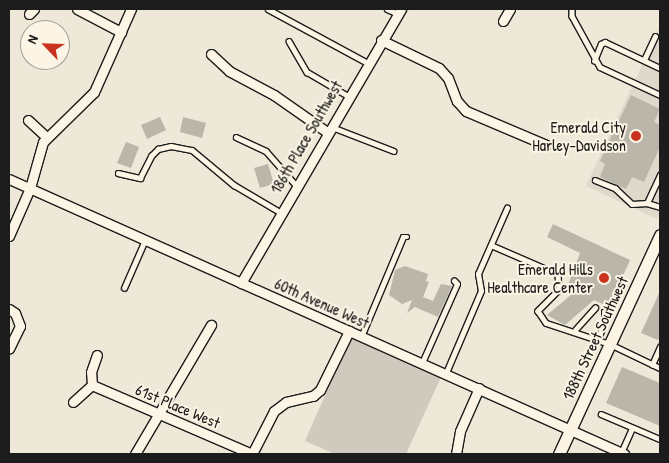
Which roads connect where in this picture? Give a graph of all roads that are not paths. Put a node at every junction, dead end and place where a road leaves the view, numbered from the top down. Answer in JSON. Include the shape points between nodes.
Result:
{"nodes":[{"id":1,"x":77,"y":9,"type":"edge"},
{"id":2,"x":131,"y":9,"type":"edge"},
{"id":3,"x":268,"y":9,"type":"edge"},
{"id":4,"x":387,"y":9,"type":"edge"},
{"id":5,"x":510,"y":9,"type":"edge"},
{"id":6,"x":572,"y":9,"type":"edge"},
{"id":7,"x":399,"y":11,"type":"edge"},
{"id":8,"x":503,"y":22,"type":"dead end"},
{"id":9,"x":121,"y":32,"type":"junction"},
{"id":10,"x":655,"y":36,"type":"dead end"},
{"id":11,"x":381,"y":40,"type":"junction"},
{"id":12,"x":289,"y":41,"type":"dead end"},
{"id":13,"x":212,"y":54,"type":"dead end"},
{"id":14,"x":644,"y":60,"type":"junction"},
{"id":15,"x":594,"y":61,"type":"junction"},
{"id":16,"x":368,"y":63,"type":"junction"},
{"id":17,"x":660,"y":68,"type":"edge"},
{"id":18,"x":660,"y":95,"type":"edge"},
{"id":19,"x":348,"y":96,"type":"junction"},
{"id":20,"x":28,"y":120,"type":"dead end"},
{"id":21,"x":329,"y":129,"type":"junction"},
{"id":22,"x":46,"y":137,"type":"junction"},
{"id":23,"x":236,"y":137,"type":"dead end"},
{"id":24,"x":546,"y":145,"type":"dead end"},
{"id":25,"x":394,"y":151,"type":"dead end"},
{"id":26,"x":118,"y":173,"type":"dead end"},
{"id":27,"x":660,"y":175,"type":"edge"},
{"id":28,"x":9,"y":179,"type":"edge"},
{"id":29,"x":595,"y":180,"type":"dead end"},
{"id":30,"x":296,"y":185,"type":"junction"},
{"id":31,"x":30,"y":188,"type":"junction"},
{"id":32,"x":647,"y":203,"type":"junction"},
{"id":33,"x":660,"y":207,"type":"edge"},
{"id":34,"x":507,"y":208,"type":"dead end"},
{"id":35,"x":280,"y":212,"type":"junction"},
{"id":36,"x":660,"y":235,"type":"edge"},
{"id":37,"x":9,"y":236,"type":"edge"},
{"id":38,"x":407,"y":237,"type":"dead end"},
{"id":39,"x":145,"y":240,"type":"junction"},
{"id":40,"x":491,"y":245,"type":"junction"},
{"id":41,"x":454,"y":281,"type":"dead end"},
{"id":42,"x":241,"y":283,"type":"junction"},
{"id":43,"x":124,"y":288,"type":"dead end"},
{"id":44,"x":595,"y":308,"type":"dead end"},
{"id":45,"x":12,"y":311,"type":"edge"},
{"id":46,"x":604,"y":312,"type":"dead end"},
{"id":47,"x":211,"y":325,"type":"dead end"},
{"id":48,"x":575,"y":330,"type":"junction"},
{"id":49,"x":349,"y":331,"type":"junction"},
{"id":50,"x":361,"y":337,"type":"junction"},
{"id":51,"x":598,"y":339,"type":"junction"},
{"id":52,"x":610,"y":344,"type":"junction"},
{"id":53,"x":660,"y":347,"type":"edge"},
{"id":54,"x":9,"y":349,"type":"edge"},
{"id":55,"x":97,"y":356,"type":"dead end"},
{"id":56,"x":422,"y":363,"type":"junction"},
{"id":57,"x":652,"y":365,"type":"junction"},
{"id":58,"x":660,"y":368,"type":"edge"},
{"id":59,"x":446,"y":374,"type":"junction"},
{"id":60,"x":92,"y":385,"type":"junction"},
{"id":61,"x":479,"y":388,"type":"junction"},
{"id":62,"x":73,"y":402,"type":"dead end"},
{"id":63,"x":159,"y":413,"type":"junction"},
{"id":64,"x":601,"y":414,"type":"dead end"},
{"id":65,"x":632,"y":428,"type":"junction"},
{"id":66,"x":571,"y":430,"type":"junction"},
{"id":67,"x":660,"y":439,"type":"edge"},
{"id":68,"x":622,"y":453,"type":"edge"},
{"id":69,"x":134,"y":454,"type":"edge"},
{"id":70,"x":252,"y":454,"type":"edge"},
{"id":71,"x":456,"y":454,"type":"edge"},
{"id":72,"x":560,"y":454,"type":"edge"}],
"edges":[{"from":1,"to":9,"type":"street"},
{"from":2,"to":9,"type":"street"},
{"from":3,"to":16,"type":"lane"},
{"from":4,"to":7,"type":"lane"},
{"from":5,"to":8,"type":"street"},
{"from":6,"to":15,"type":"lane","via":[[572,16]]},
{"from":7,"to":11,"type":"street","name":"186th Place Southwest"},
{"from":9,"to":22,"type":"street","via":[[94,92]]},
{"from":10,"to":14,"type":"lane"},
{"from":11,"to":16,"type":"street","name":"186th Place Southwest"},
{"from":11,"to":24,"type":"street","via":[[439,68],[466,111]]},
{"from":12,"to":19,"type":"lane","via":[[307,72]]},
{"from":13,"to":21,"type":"street","via":[[229,71]]},
{"from":14,"to":15,"type":"lane","via":[[605,42],[600,44]]},
{"from":14,"to":17,"type":"lane"},
{"from":15,"to":18,"type":"lane","via":[[600,67]]},
{"from":16,"to":19,"type":"street","name":"186th Place Southwest"},
{"from":19,"to":21,"type":"street","name":"186th Place Southwest"},
{"from":20,"to":22,"type":"street"},
{"from":21,"to":25,"type":"lane"},
{"from":21,"to":30,"type":"street","name":"186th Place Southwest"},
{"from":22,"to":31,"type":"street"},
{"from":23,"to":30,"type":"lane","via":[[266,150]]},
{"from":26,"to":35,"type":"lane","via":[[140,178],[151,156],[158,150],[171,146],[192,150],[234,185]]},
{"from":27,"to":32,"type":"lane"},
{"from":28,"to":31,"type":"street","name":"60th Avenue West"},
{"from":29,"to":32,"type":"lane","via":[[615,188],[632,204]]},
{"from":30,"to":35,"type":"street","name":"186th Place Southwest"},
{"from":31,"to":37,"type":"street"},
{"from":31,"to":39,"type":"street","name":"60th Avenue West"},
{"from":32,"to":33,"type":"lane"},
{"from":34,"to":40,"type":"lane"},
{"from":35,"to":42,"type":"street","name":"186th Place Southwest"},
{"from":36,"to":52,"type":"street","name":"188th Street Southwest"},
{"from":38,"to":50,"type":"lane","via":[[403,238]]},
{"from":39,"to":42,"type":"street","name":"60th Avenue West"},
{"from":39,"to":43,"type":"lane"},
{"from":40,"to":48,"type":"lane","via":[[558,274],[559,290],[538,311],[546,323]]},
{"from":40,"to":59,"type":"lane","via":[[478,274],[480,291]]},
{"from":41,"to":56,"type":"lane","via":[[457,284]]},
{"from":42,"to":49,"type":"street","name":"60th Avenue West"},
{"from":44,"to":48,"type":"lane"},
{"from":45,"to":54,"type":"street","via":[[20,326]]},
{"from":46,"to":51,"type":"lane","via":[[605,320]]},
{"from":47,"to":63,"type":"street"},
{"from":48,"to":51,"type":"lane"},
{"from":49,"to":50,"type":"street","name":"60th Avenue West"},
{"from":49,"to":70,"type":"street","via":[[320,390],[314,396],[286,402],[274,411]]},
{"from":50,"to":56,"type":"street","name":"60th Avenue West"},
{"from":51,"to":52,"type":"lane"},
{"from":52,"to":57,"type":"lane"},
{"from":52,"to":66,"type":"street","name":"188th Street Southwest"},
{"from":53,"to":57,"type":"lane"},
{"from":55,"to":60,"type":"street","via":[[91,372]]},
{"from":56,"to":59,"type":"street","name":"60th Avenue West"},
{"from":57,"to":58,"type":"lane"},
{"from":59,"to":61,"type":"street","name":"60th Avenue West"},
{"from":60,"to":62,"type":"street"},
{"from":60,"to":63,"type":"street","name":"61st Place West"},
{"from":61,"to":66,"type":"street","name":"60th Avenue West"},
{"from":61,"to":71,"type":"street","via":[[460,431]]},
{"from":63,"to":69,"type":"street"},
{"from":63,"to":70,"type":"street","name":"61st Place West"},
{"from":64,"to":65,"type":"lane"},
{"from":65,"to":67,"type":"lane"},
{"from":65,"to":68,"type":"lane"},
{"from":66,"to":68,"type":"street","name":"60th Avenue West"},
{"from":66,"to":72,"type":"street","name":"188th Street Southwest"}]}
